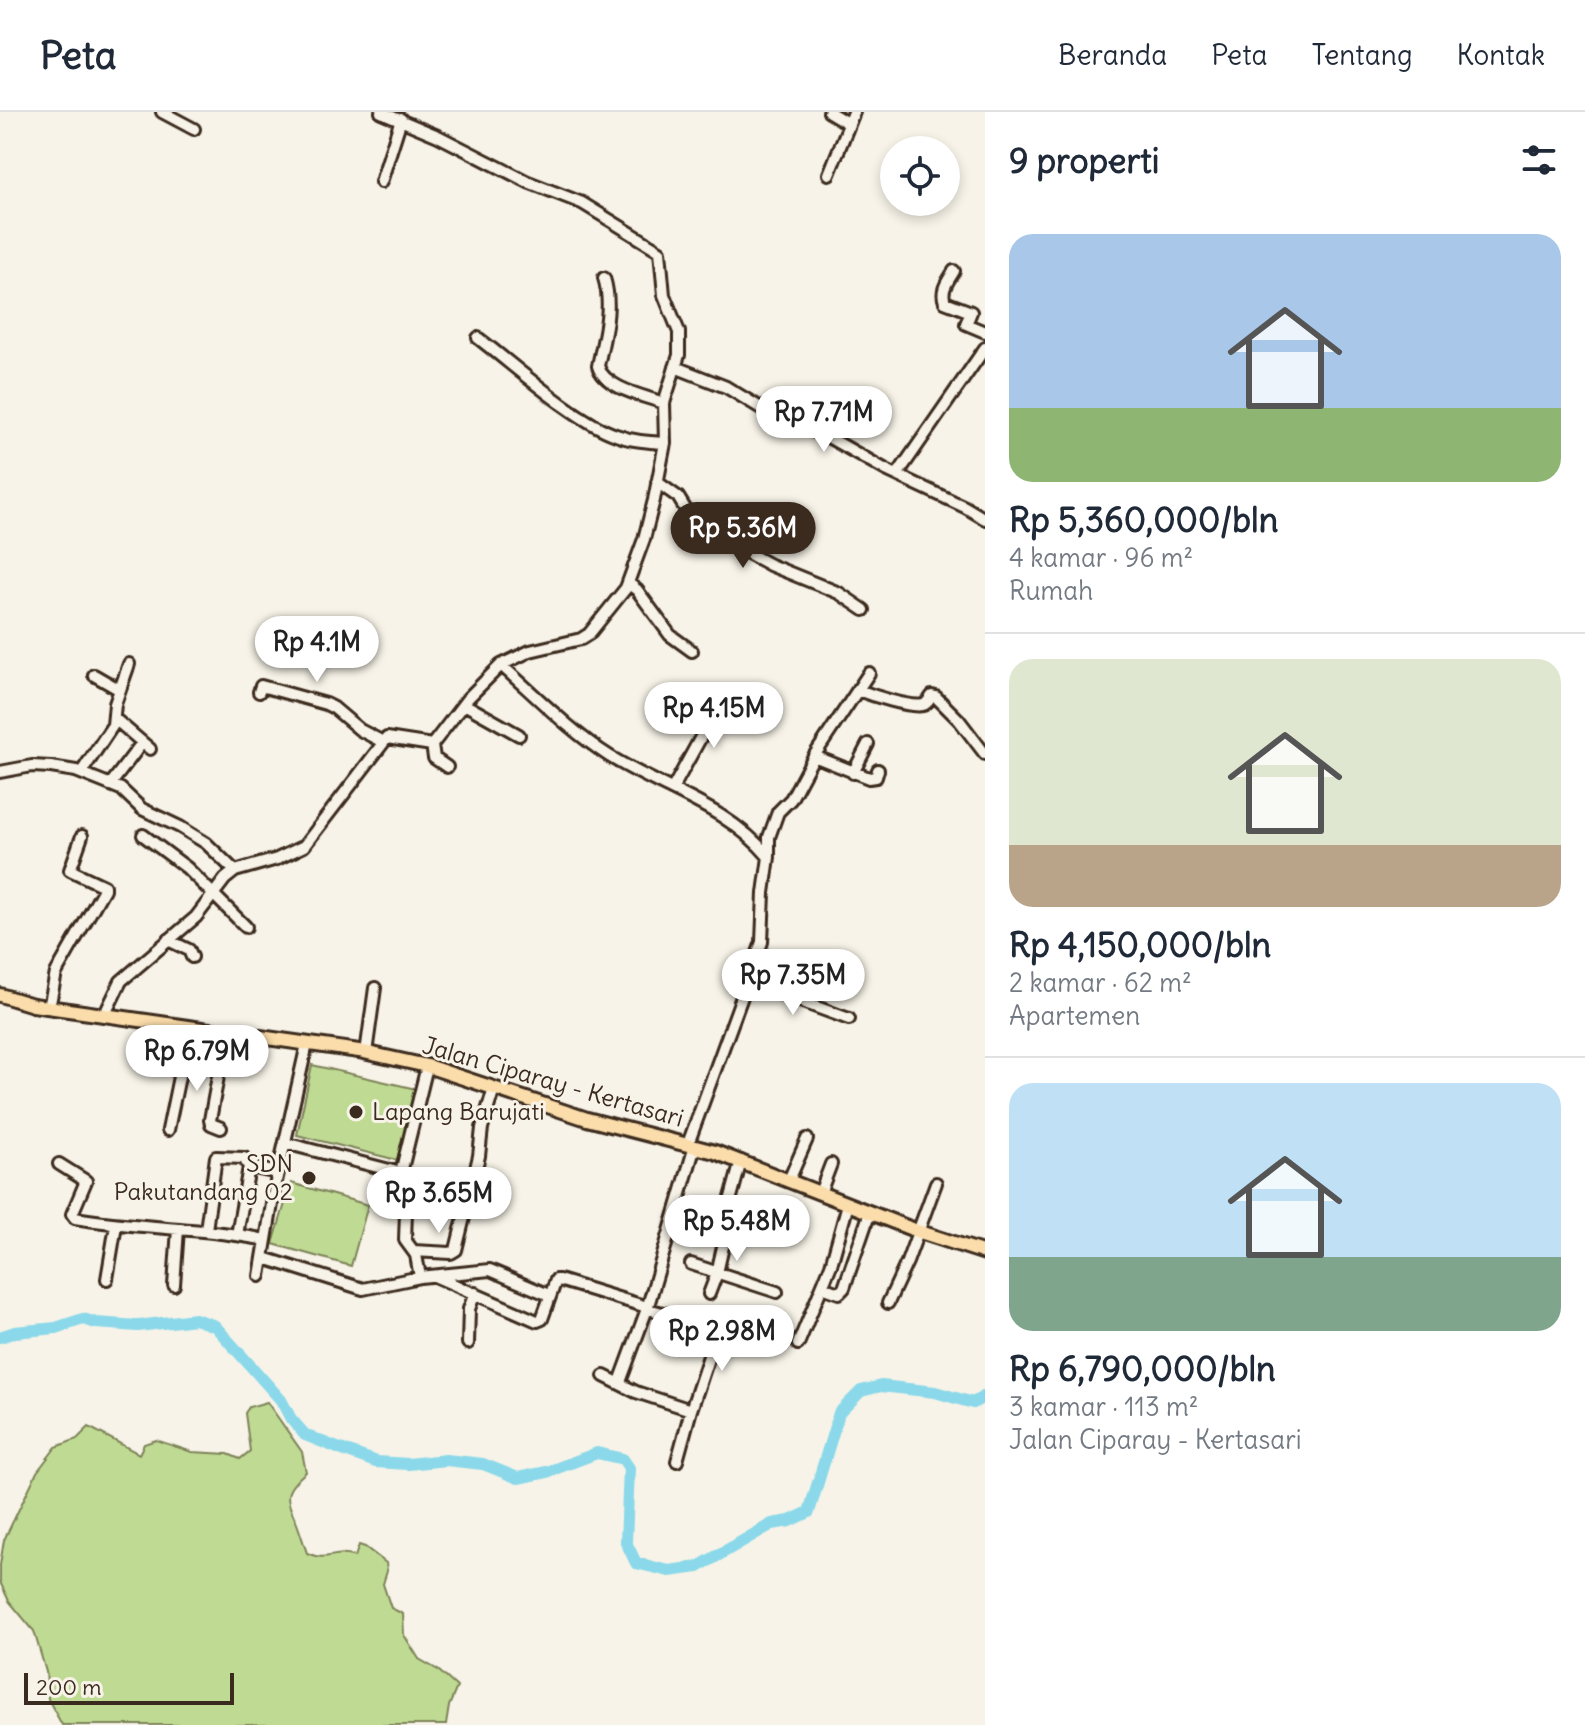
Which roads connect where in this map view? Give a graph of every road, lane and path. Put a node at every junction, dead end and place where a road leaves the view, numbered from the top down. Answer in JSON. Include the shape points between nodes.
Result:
{"nodes":[{"id":1,"x":162,"y":112,"type":"edge"},
{"id":2,"x":384,"y":112,"type":"edge"},
{"id":3,"x":829,"y":112,"type":"edge"},
{"id":4,"x":854,"y":112,"type":"edge"},
{"id":5,"x":401,"y":119,"type":"junction"},
{"id":6,"x":849,"y":124,"type":"junction"},
{"id":7,"x":194,"y":129,"type":"dead end"},
{"id":8,"x":829,"y":174,"type":"dead end"},
{"id":9,"x":381,"y":182,"type":"dead end"},
{"id":10,"x":954,"y":271,"type":"dead end"},
{"id":11,"x":604,"y":278,"type":"dead end"},
{"id":12,"x":985,"y":332,"type":"edge"},
{"id":13,"x":478,"y":338,"type":"dead end"},
{"id":14,"x":985,"y":348,"type":"edge"},
{"id":15,"x":675,"y":367,"type":"junction"},
{"id":16,"x":664,"y":403,"type":"junction"},
{"id":17,"x":665,"y":443,"type":"junction"},
{"id":18,"x":897,"y":475,"type":"junction"},
{"id":19,"x":657,"y":482,"type":"junction"},
{"id":20,"x":985,"y":519,"type":"edge"},
{"id":21,"x":628,"y":583,"type":"junction"},
{"id":22,"x":864,"y":610,"type":"dead end"},
{"id":23,"x":692,"y":651,"type":"dead end"},
{"id":24,"x":129,"y":664,"type":"dead end"},
{"id":25,"x":501,"y":665,"type":"junction"},
{"id":26,"x":869,"y":673,"type":"dead end"},
{"id":27,"x":94,"y":675,"type":"dead end"},
{"id":28,"x":120,"y":690,"type":"junction"},
{"id":29,"x":858,"y":690,"type":"junction"},
{"id":30,"x":259,"y":692,"type":"dead end"},
{"id":31,"x":724,"y":695,"type":"dead end"},
{"id":32,"x":464,"y":704,"type":"junction"},
{"id":33,"x":115,"y":719,"type":"junction"},
{"id":34,"x":519,"y":735,"type":"dead end"},
{"id":35,"x":383,"y":742,"type":"junction"},
{"id":36,"x":868,"y":744,"type":"dead end"},
{"id":37,"x":432,"y":745,"type":"junction"},
{"id":38,"x":985,"y":754,"type":"edge"},
{"id":39,"x":814,"y":756,"type":"junction"},
{"id":40,"x":447,"y":767,"type":"dead end"},
{"id":41,"x":878,"y":770,"type":"dead end"},
{"id":42,"x":0,"y":772,"type":"edge"},
{"id":43,"x":81,"y":773,"type":"junction"},
{"id":44,"x":853,"y":773,"type":"junction"},
{"id":45,"x":110,"y":785,"type":"junction"},
{"id":46,"x":673,"y":788,"type":"junction"},
{"id":47,"x":143,"y":835,"type":"dead end"},
{"id":48,"x":82,"y":836,"type":"dead end"},
{"id":49,"x":769,"y":857,"type":"junction"},
{"id":50,"x":235,"y":871,"type":"junction"},
{"id":51,"x":214,"y":894,"type":"junction"},
{"id":52,"x":246,"y":927,"type":"dead end"},
{"id":53,"x":168,"y":940,"type":"junction"},
{"id":54,"x":192,"y":957,"type":"dead end"},
{"id":55,"x":748,"y":982,"type":"junction"},
{"id":56,"x":375,"y":988,"type":"dead end"},
{"id":57,"x":0,"y":995,"type":"edge"},
{"id":58,"x":49,"y":1008,"type":"junction"},
{"id":59,"x":104,"y":1016,"type":"junction"},
{"id":60,"x":849,"y":1019,"type":"dead end"},
{"id":61,"x":189,"y":1028,"type":"junction"},
{"id":62,"x":226,"y":1033,"type":"junction"},
{"id":63,"x":307,"y":1044,"type":"junction"},
{"id":64,"x":366,"y":1053,"type":"junction"},
{"id":65,"x":427,"y":1066,"type":"junction"},
{"id":66,"x":494,"y":1088,"type":"junction"},
{"id":67,"x":221,"y":1128,"type":"dead end"},
{"id":68,"x":168,"y":1130,"type":"dead end"},
{"id":69,"x":807,"y":1139,"type":"dead end"},
{"id":70,"x":285,"y":1143,"type":"junction"},
{"id":71,"x":692,"y":1145,"type":"junction"},
{"id":72,"x":741,"y":1161,"type":"junction"},
{"id":73,"x":59,"y":1164,"type":"dead end"},
{"id":74,"x":831,"y":1164,"type":"dead end"},
{"id":75,"x":249,"y":1167,"type":"junction"},
{"id":76,"x":278,"y":1173,"type":"junction"},
{"id":77,"x":401,"y":1173,"type":"junction"},
{"id":78,"x":789,"y":1180,"type":"junction"},
{"id":79,"x":936,"y":1183,"type":"dead end"},
{"id":80,"x":820,"y":1193,"type":"junction"},
{"id":81,"x":848,"y":1204,"type":"junction"},
{"id":82,"x":870,"y":1212,"type":"junction"},
{"id":83,"x":116,"y":1225,"type":"junction"},
{"id":84,"x":178,"y":1229,"type":"junction"},
{"id":85,"x":206,"y":1230,"type":"junction"},
{"id":86,"x":917,"y":1231,"type":"junction"},
{"id":87,"x":237,"y":1235,"type":"junction"},
{"id":88,"x":266,"y":1240,"type":"junction"},
{"id":89,"x":413,"y":1251,"type":"junction"},
{"id":90,"x":985,"y":1253,"type":"edge"},
{"id":91,"x":264,"y":1258,"type":"junction"},
{"id":92,"x":691,"y":1264,"type":"dead end"},
{"id":93,"x":717,"y":1273,"type":"junction"},
{"id":94,"x":260,"y":1276,"type":"dead end"},
{"id":95,"x":426,"y":1276,"type":"junction"},
{"id":96,"x":107,"y":1279,"type":"dead end"},
{"id":97,"x":174,"y":1285,"type":"dead end"},
{"id":98,"x":822,"y":1287,"type":"junction"},
{"id":99,"x":777,"y":1292,"type":"dead end"},
{"id":100,"x":475,"y":1293,"type":"junction"},
{"id":101,"x":709,"y":1294,"type":"dead end"},
{"id":102,"x":549,"y":1295,"type":"junction"},
{"id":103,"x":888,"y":1303,"type":"dead end"},
{"id":104,"x":647,"y":1308,"type":"junction"},
{"id":105,"x":719,"y":1326,"type":"junction"},
{"id":106,"x":759,"y":1337,"type":"dead end"},
{"id":107,"x":468,"y":1343,"type":"dead end"},
{"id":108,"x":798,"y":1344,"type":"dead end"},
{"id":109,"x":604,"y":1376,"type":"dead end"},
{"id":110,"x":620,"y":1382,"type":"junction"},
{"id":111,"x":691,"y":1410,"type":"junction"},
{"id":112,"x":677,"y":1461,"type":"dead end"}],
"edges":[{"from":1,"to":7,"type":"street"},
{"from":2,"to":5,"type":"street"},
{"from":3,"to":6,"type":"street"},
{"from":4,"to":6,"type":"street"},
{"from":5,"to":9,"type":"street"},
{"from":5,"to":15,"type":"street","via":[[582,203],[660,251],[664,295],[679,332]]},
{"from":6,"to":8,"type":"street"},
{"from":10,"to":12,"type":"street","via":[[942,295],[945,302],[971,312],[966,324]]},
{"from":11,"to":16,"type":"street","via":[[609,309],[600,372]]},
{"from":13,"to":17,"type":"street","via":[[612,434]]},
{"from":14,"to":18,"type":"street"},
{"from":15,"to":16,"type":"street"},
{"from":15,"to":18,"type":"street","via":[[726,387]]},
{"from":16,"to":17,"type":"street"},
{"from":17,"to":19,"type":"street"},
{"from":18,"to":20,"type":"street"},
{"from":19,"to":21,"type":"street"},
{"from":19,"to":22,"type":"street","via":[[678,497],[700,527]]},
{"from":21,"to":23,"type":"street","via":[[670,635]]},
{"from":21,"to":25,"type":"street","via":[[589,634]]},
{"from":24,"to":28,"type":"street"},
{"from":25,"to":32,"type":"street"},
{"from":25,"to":46,"type":"street","via":[[608,755]]},
{"from":26,"to":29,"type":"street"},
{"from":27,"to":28,"type":"street"},
{"from":28,"to":33,"type":"street"},
{"from":29,"to":38,"type":"street","via":[[921,705],[936,697]]},
{"from":29,"to":39,"type":"street"},
{"from":30,"to":35,"type":"street","via":[[261,686],[326,704]]},
{"from":31,"to":46,"type":"street"},
{"from":32,"to":34,"type":"street"},
{"from":32,"to":37,"type":"street"},
{"from":33,"to":43,"type":"street"},
{"from":33,"to":45,"type":"street","via":[[146,746]]},
{"from":35,"to":37,"type":"street","via":[[389,737]]},
{"from":35,"to":50,"type":"street","via":[[304,846]]},
{"from":36,"to":44,"type":"street"},
{"from":37,"to":40,"type":"street","via":[[434,758]]},
{"from":39,"to":44,"type":"street"},
{"from":39,"to":49,"type":"street","via":[[778,812]]},
{"from":41,"to":44,"type":"street","via":[[873,779]]},
{"from":42,"to":43,"type":"street","via":[[32,766]]},
{"from":43,"to":45,"type":"street"},
{"from":45,"to":50,"type":"street","via":[[206,843]]},
{"from":46,"to":49,"type":"street","via":[[717,813]]},
{"from":47,"to":51,"type":"street"},
{"from":48,"to":58,"type":"street","via":[[70,870],[104,889],[56,973]]},
{"from":49,"to":55,"type":"street","via":[[762,942]]},
{"from":50,"to":51,"type":"street"},
{"from":51,"to":52,"type":"street"},
{"from":51,"to":53,"type":"street"},
{"from":53,"to":54,"type":"street"},
{"from":53,"to":59,"type":"street","via":[[121,981]]},
{"from":55,"to":60,"type":"street"},
{"from":55,"to":71,"type":"street"},
{"from":56,"to":64,"type":"street"},
{"from":57,"to":58,"type":"main road","name":"Jalan Ciparay - Kertasari"},
{"from":58,"to":59,"type":"main road","name":"Jalan Ciparay - Kertasari"},
{"from":59,"to":61,"type":"main road","name":"Jalan Ciparay - Kertasari"},
{"from":61,"to":62,"type":"main road","name":"Jalan Ciparay - Kertasari"},
{"from":61,"to":68,"type":"street"},
{"from":62,"to":63,"type":"main road","name":"Jalan Ciparay - Kertasari"},
{"from":62,"to":67,"type":"street","via":[[210,1120]]},
{"from":63,"to":64,"type":"main road","name":"Jalan Ciparay - Kertasari"},
{"from":63,"to":70,"type":"street"},
{"from":64,"to":65,"type":"main road","name":"Jalan Ciparay - Kertasari"},
{"from":65,"to":66,"type":"main road","name":"Jalan Ciparay - Kertasari"},
{"from":65,"to":77,"type":"street"},
{"from":66,"to":71,"type":"main road","name":"Jalan Ciparay - Kertasari","via":[[587,1119]]},
{"from":66,"to":89,"type":"street","via":[[456,1250]]},
{"from":69,"to":78,"type":"street"},
{"from":70,"to":76,"type":"street"},
{"from":70,"to":77,"type":"street"},
{"from":71,"to":72,"type":"main road","name":"Jalan Ciparay - Kertasari"},
{"from":71,"to":104,"type":"street"},
{"from":72,"to":78,"type":"main road","name":"Jalan Ciparay - Kertasari"},
{"from":72,"to":93,"type":"street"},
{"from":73,"to":83,"type":"street","via":[[86,1181],[74,1205],[75,1218]]},
{"from":74,"to":80,"type":"street"},
{"from":75,"to":76,"type":"street"},
{"from":75,"to":85,"type":"street","via":[[244,1158],[216,1157]]},
{"from":75,"to":87,"type":"street"},
{"from":76,"to":88,"type":"street"},
{"from":77,"to":89,"type":"street","via":[[407,1185],[405,1240]]},
{"from":78,"to":80,"type":"main road","name":"Jalan Ciparay - Kertasari"},
{"from":79,"to":86,"type":"street"},
{"from":80,"to":81,"type":"main road","name":"Jalan Ciparay - Kertasari"},
{"from":81,"to":82,"type":"main road","name":"Jalan Ciparay - Kertasari"},
{"from":81,"to":98,"type":"street"},
{"from":82,"to":86,"type":"main road","name":"Jalan Ciparay - Kertasari"},
{"from":82,"to":98,"type":"street","via":[[844,1288],[839,1293]]},
{"from":83,"to":84,"type":"street"},
{"from":83,"to":96,"type":"street"},
{"from":84,"to":85,"type":"street"},
{"from":84,"to":97,"type":"street"},
{"from":85,"to":87,"type":"street"},
{"from":86,"to":90,"type":"main road","name":"Jalan Ciparay - Kertasari"},
{"from":86,"to":103,"type":"street"},
{"from":87,"to":88,"type":"street"},
{"from":88,"to":91,"type":"street"},
{"from":89,"to":95,"type":"street"},
{"from":91,"to":94,"type":"street"},
{"from":91,"to":95,"type":"street","via":[[363,1289]]},
{"from":92,"to":93,"type":"street"},
{"from":93,"to":99,"type":"street"},
{"from":93,"to":101,"type":"street"},
{"from":95,"to":100,"type":"street"},
{"from":95,"to":102,"type":"street","via":[[490,1270]]},
{"from":98,"to":108,"type":"street"},
{"from":100,"to":102,"type":"street","via":[[537,1321]]},
{"from":100,"to":107,"type":"street"},
{"from":102,"to":104,"type":"street","via":[[559,1280]]},
{"from":104,"to":105,"type":"street"},
{"from":104,"to":110,"type":"street"},
{"from":105,"to":106,"type":"street"},
{"from":105,"to":111,"type":"street"},
{"from":109,"to":110,"type":"street"},
{"from":110,"to":111,"type":"street"},
{"from":111,"to":112,"type":"street"}]}
